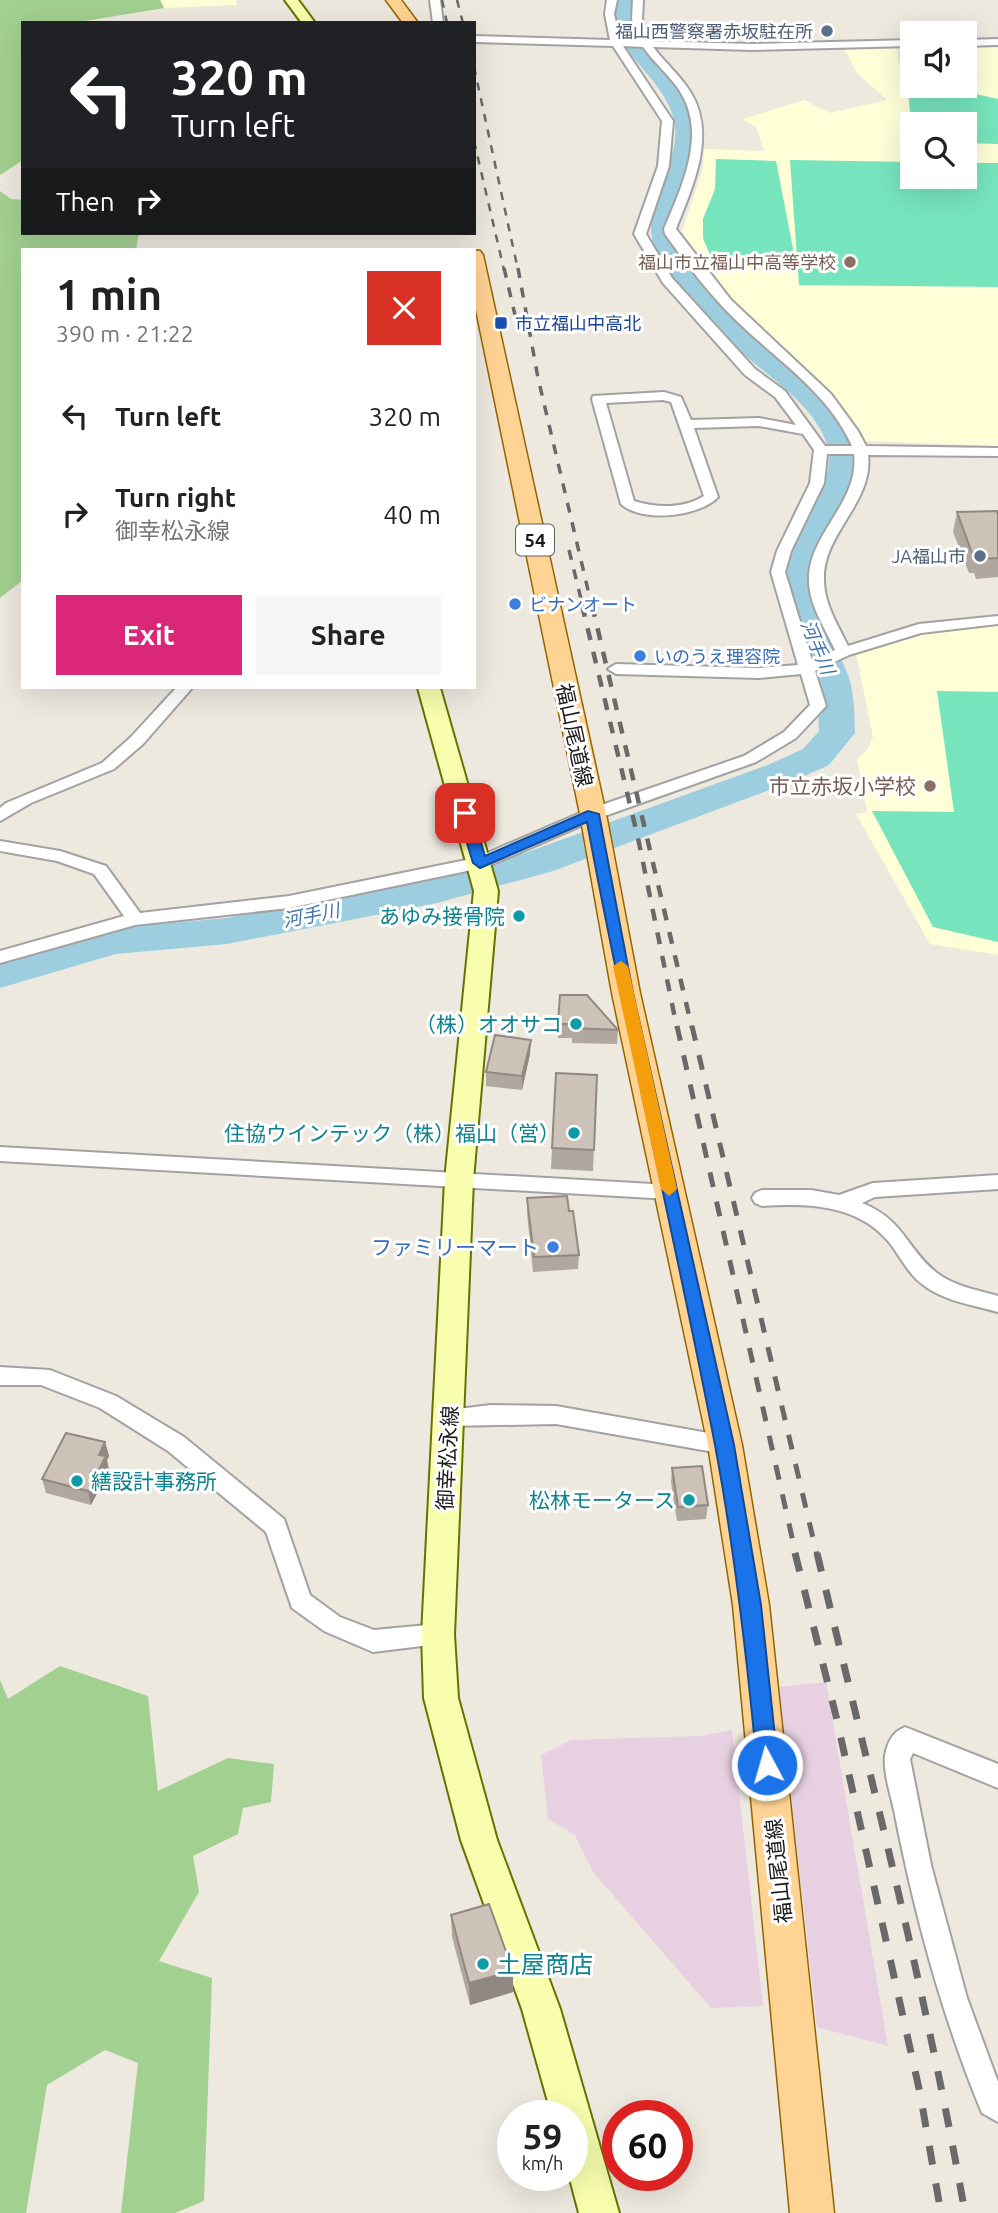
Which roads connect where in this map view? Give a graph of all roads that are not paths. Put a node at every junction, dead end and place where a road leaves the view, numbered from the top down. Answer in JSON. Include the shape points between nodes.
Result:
{"nodes":[{"id":1,"x":291,"y":0,"type":"edge"},
{"id":2,"x":393,"y":0,"type":"edge"},
{"id":3,"x":435,"y":0,"type":"edge"},
{"id":4,"x":612,"y":0,"type":"edge"},
{"id":5,"x":638,"y":0,"type":"edge"},
{"id":6,"x":307,"y":21,"type":"edge"},
{"id":7,"x":409,"y":21,"type":"edge"},
{"id":8,"x":438,"y":21,"type":"edge"},
{"id":9,"x":476,"y":39,"type":"edge"},
{"id":10,"x":617,"y":43,"type":"junction"},
{"id":11,"x":642,"y":43,"type":"junction"},
{"id":12,"x":900,"y":43,"type":"edge"},
{"id":13,"x":977,"y":43,"type":"edge"},
{"id":14,"x":998,"y":43,"type":"edge"},
{"id":15,"x":476,"y":273,"type":"edge"},
{"id":16,"x":482,"y":333,"type":"edge"},
{"id":17,"x":686,"y":424,"type":"junction"},
{"id":18,"x":806,"y":431,"type":"junction"},
{"id":19,"x":823,"y":449,"type":"junction"},
{"id":20,"x":857,"y":449,"type":"junction"},
{"id":21,"x":998,"y":452,"type":"edge"},
{"id":22,"x":998,"y":620,"type":"edge"},
{"id":23,"x":840,"y":653,"type":"junction"},
{"id":24,"x":810,"y":668,"type":"junction"},
{"id":25,"x":616,"y":669,"type":"dead end"},
{"id":26,"x":183,"y":689,"type":"edge"},
{"id":27,"x":429,"y":689,"type":"edge"},
{"id":28,"x":0,"y":816,"type":"edge"},
{"id":29,"x":596,"y":830,"type":"junction"},
{"id":30,"x":0,"y":846,"type":"edge"},
{"id":31,"x":482,"y":873,"type":"junction"},
{"id":32,"x":135,"y":919,"type":"junction"},
{"id":33,"x":0,"y":957,"type":"edge"},
{"id":34,"x":0,"y":1154,"type":"edge"},
{"id":35,"x":459,"y":1180,"type":"junction"},
{"id":36,"x":998,"y":1182,"type":"edge"},
{"id":37,"x":670,"y":1192,"type":"junction"},
{"id":38,"x":762,"y":1198,"type":"dead end"},
{"id":39,"x":843,"y":1202,"type":"junction"},
{"id":40,"x":998,"y":1304,"type":"edge"},
{"id":41,"x":0,"y":1376,"type":"edge"},
{"id":42,"x":449,"y":1417,"type":"junction"},
{"id":43,"x":724,"y":1445,"type":"junction"},
{"id":44,"x":438,"y":1635,"type":"junction"},
{"id":45,"x":998,"y":1776,"type":"edge"},
{"id":46,"x":998,"y":2108,"type":"edge"},
{"id":47,"x":599,"y":2213,"type":"edge"},
{"id":48,"x":812,"y":2213,"type":"edge"}],
"edges":[{"from":1,"to":6,"type":"main road"},
{"from":2,"to":7,"type":"main road"},
{"from":3,"to":8,"type":"street"},
{"from":4,"to":10,"type":"street","via":[[608,10]]},
{"from":5,"to":11,"type":"street"},
{"from":9,"to":10,"type":"street"},
{"from":10,"to":11,"type":"street"},
{"from":10,"to":18,"type":"street","via":[[669,121],[666,164],[640,234],[667,280],[750,372],[780,394]]},
{"from":11,"to":12,"type":"street","via":[[752,47]]},
{"from":11,"to":20,"type":"street","via":[[681,86],[694,111],[693,172],[671,234],[747,324],[806,374],[846,424]]},
{"from":13,"to":14,"type":"street"},
{"from":15,"to":16,"type":"main road","name":"福山尾道線","number":"54"},
{"from":16,"to":29,"type":"main road","name":"福山尾道線","number":"54"},
{"from":17,"to":17,"type":"street","via":[[711,498],[701,506],[642,509],[628,503],[598,399],[664,396],[676,400]]},
{"from":17,"to":18,"type":"street","via":[[759,422]]},
{"from":18,"to":19,"type":"street"},
{"from":19,"to":20,"type":"street"},
{"from":19,"to":24,"type":"street","via":[[817,482],[778,572]]},
{"from":20,"to":21,"type":"street"},
{"from":20,"to":23,"type":"street","via":[[862,462],[850,505],[819,560],[816,577],[818,596]]},
{"from":22,"to":23,"type":"street","via":[[919,629]]},
{"from":23,"to":24,"type":"street"},
{"from":24,"to":25,"type":"street","via":[[759,673]]},
{"from":24,"to":29,"type":"street","via":[[818,706],[790,736]]},
{"from":26,"to":28,"type":"street","via":[[108,766],[14,803]]},
{"from":27,"to":31,"type":"main road","name":"御幸松永線"},
{"from":29,"to":31,"type":"street"},
{"from":29,"to":37,"type":"main road","name":"福山尾道線","number":"54"},
{"from":30,"to":32,"type":"street","via":[[60,856],[100,870]]},
{"from":31,"to":32,"type":"street"},
{"from":31,"to":35,"type":"main road","name":"御幸松永線"},
{"from":32,"to":33,"type":"street"},
{"from":34,"to":35,"type":"street"},
{"from":35,"to":37,"type":"street"},
{"from":35,"to":42,"type":"main road","name":"御幸松永線"},
{"from":36,"to":39,"type":"street","via":[[873,1190]]},
{"from":37,"to":43,"type":"main road","name":"福山尾道線","number":"54"},
{"from":38,"to":39,"type":"street","via":[[797,1196]]},
{"from":39,"to":40,"type":"street","via":[[886,1226],[921,1273],[937,1284]]},
{"from":41,"to":44,"type":"street","via":[[42,1376],[108,1402],[176,1444],[275,1526],[300,1601],[332,1624],[373,1641]]},
{"from":42,"to":43,"type":"street","via":[[556,1415]]},
{"from":42,"to":44,"type":"main road","name":"御幸松永線"},
{"from":43,"to":48,"type":"main road","name":"福山尾道線","number":"54","via":[[751,1605]]},
{"from":44,"to":47,"type":"main road","name":"御幸松永線","via":[[441,1698],[479,1840],[541,2009]]},
{"from":45,"to":46,"type":"street","via":[[915,1742],[905,1739],[900,1746],[897,1759],[918,1865],[946,1971],[992,2103]]}]}
